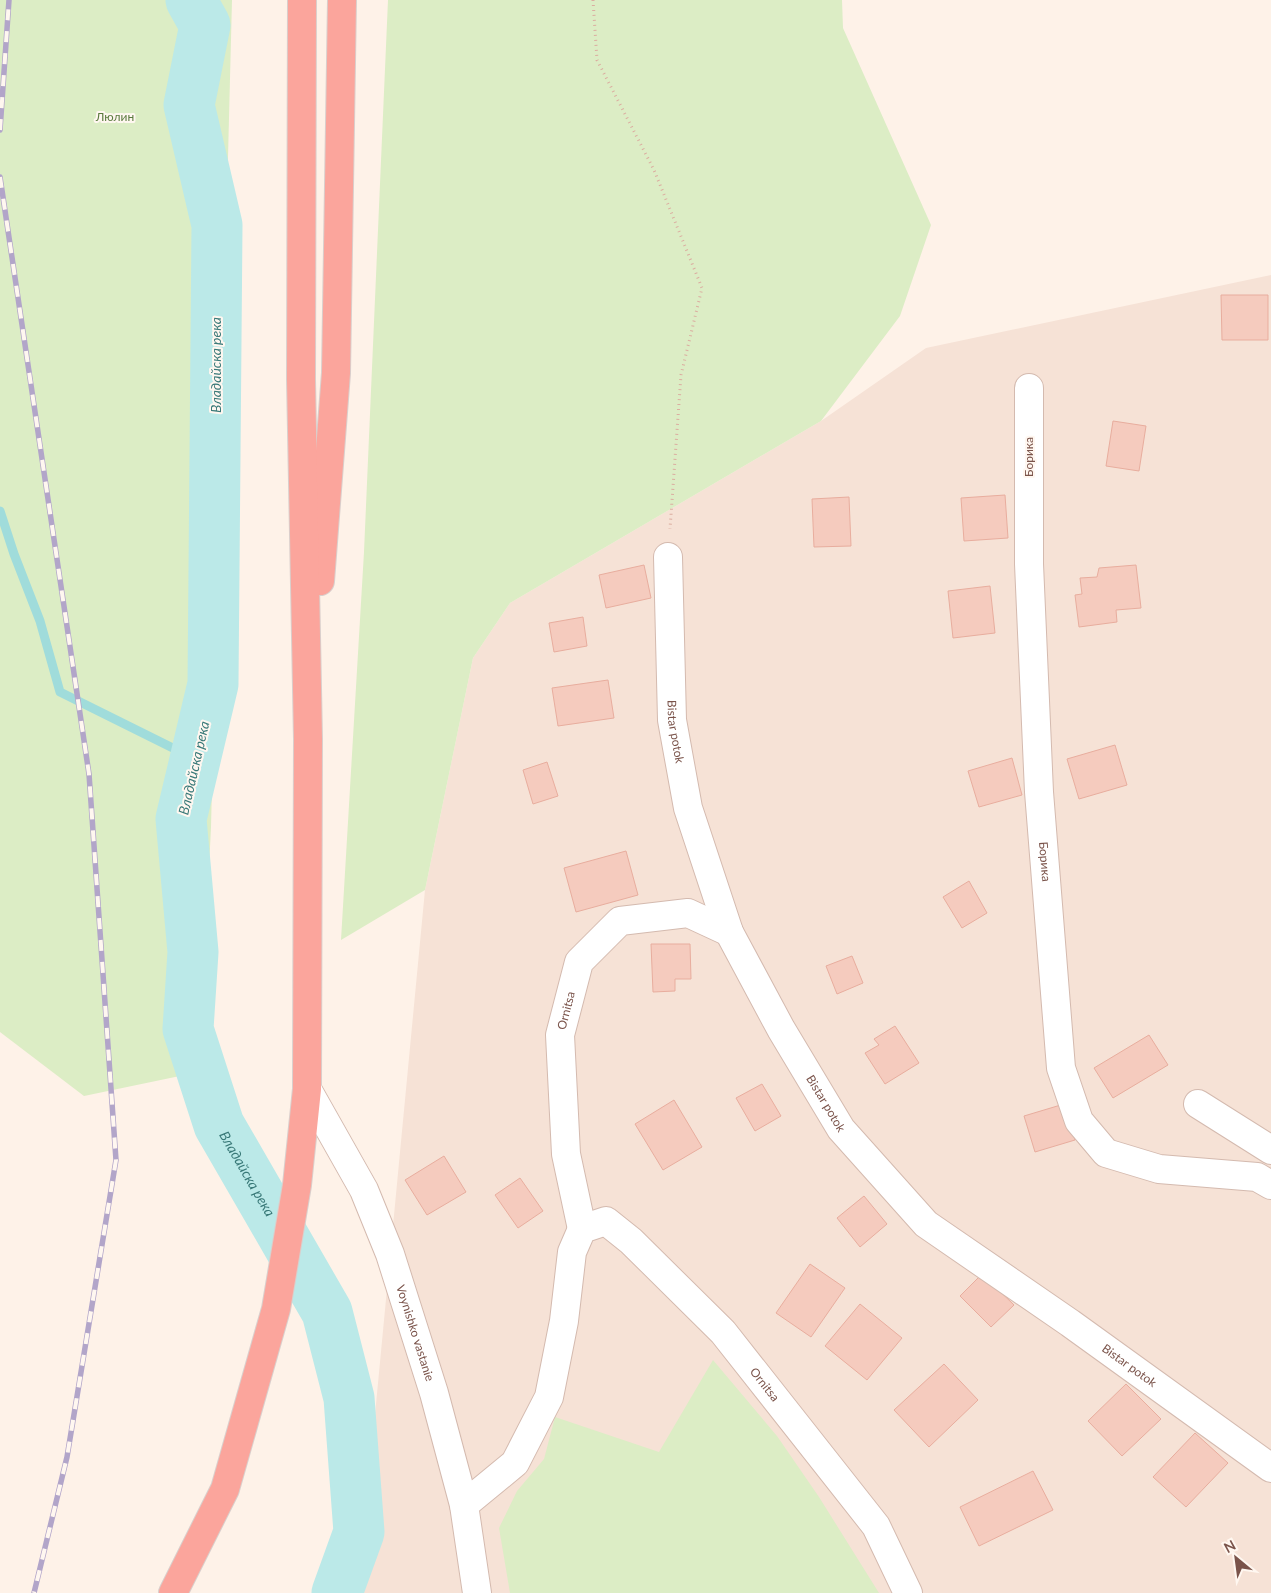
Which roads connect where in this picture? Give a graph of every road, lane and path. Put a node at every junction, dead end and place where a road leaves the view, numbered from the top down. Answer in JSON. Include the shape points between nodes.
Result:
{"nodes":[{"id":1,"x":302,"y":0,"type":"edge"},
{"id":2,"x":342,"y":0,"type":"edge"},
{"id":3,"x":593,"y":0,"type":"edge"},
{"id":4,"x":1029,"y":388,"type":"dead end"},
{"id":5,"x":668,"y":557,"type":"joint"},
{"id":6,"x":308,"y":740,"type":"junction"},
{"id":7,"x":729,"y":932,"type":"junction"},
{"id":8,"x":307,"y":1089,"type":"junction"},
{"id":9,"x":1198,"y":1104,"type":"dead end"},
{"id":10,"x":1271,"y":1150,"type":"edge"},
{"id":11,"x":1271,"y":1184,"type":"edge"},
{"id":12,"x":582,"y":1229,"type":"junction"},
{"id":13,"x":1271,"y":1468,"type":"edge"},
{"id":14,"x":464,"y":1505,"type":"junction"},
{"id":15,"x":173,"y":1593,"type":"edge"},
{"id":16,"x":477,"y":1593,"type":"edge"},
{"id":17,"x":908,"y":1593,"type":"edge"}],
"edges":[{"from":1,"to":6,"type":"highway","via":[[300,379]]},
{"from":2,"to":6,"type":"highway","via":[[336,373]]},
{"from":3,"to":5,"type":"path","via":[[597,60],[654,170],[702,288],[681,375]]},
{"from":4,"to":11,"type":"street","name":"Борика","via":[[1029,564],[1039,792],[1061,1068],[1079,1121],[1106,1153],[1159,1169],[1257,1178]]},
{"from":5,"to":7,"type":"street","name":"Bistar potok","via":[[672,720],[688,808]]},
{"from":6,"to":8,"type":"highway"},
{"from":7,"to":12,"type":"street","name":"Ornitsa","via":[[688,913],[620,921],[579,962],[560,1035],[566,1154]]},
{"from":7,"to":13,"type":"street","name":"Bistar potok","via":[[781,1029],[841,1129],[926,1224]]},
{"from":8,"to":14,"type":"street","name":"Voynishko vastanie","via":[[364,1190],[390,1254],[434,1393]]},
{"from":8,"to":15,"type":"highway","via":[[297,1185],[276,1309],[225,1489]]},
{"from":9,"to":10,"type":"street"},
{"from":12,"to":14,"type":"street","via":[[572,1252],[564,1321],[549,1397],[515,1462]]},
{"from":12,"to":17,"type":"street","name":"Ornitsa","via":[[606,1222],[631,1240],[723,1332],[876,1526]]},
{"from":14,"to":16,"type":"street","name":"Voynishko vastanie"}]}
